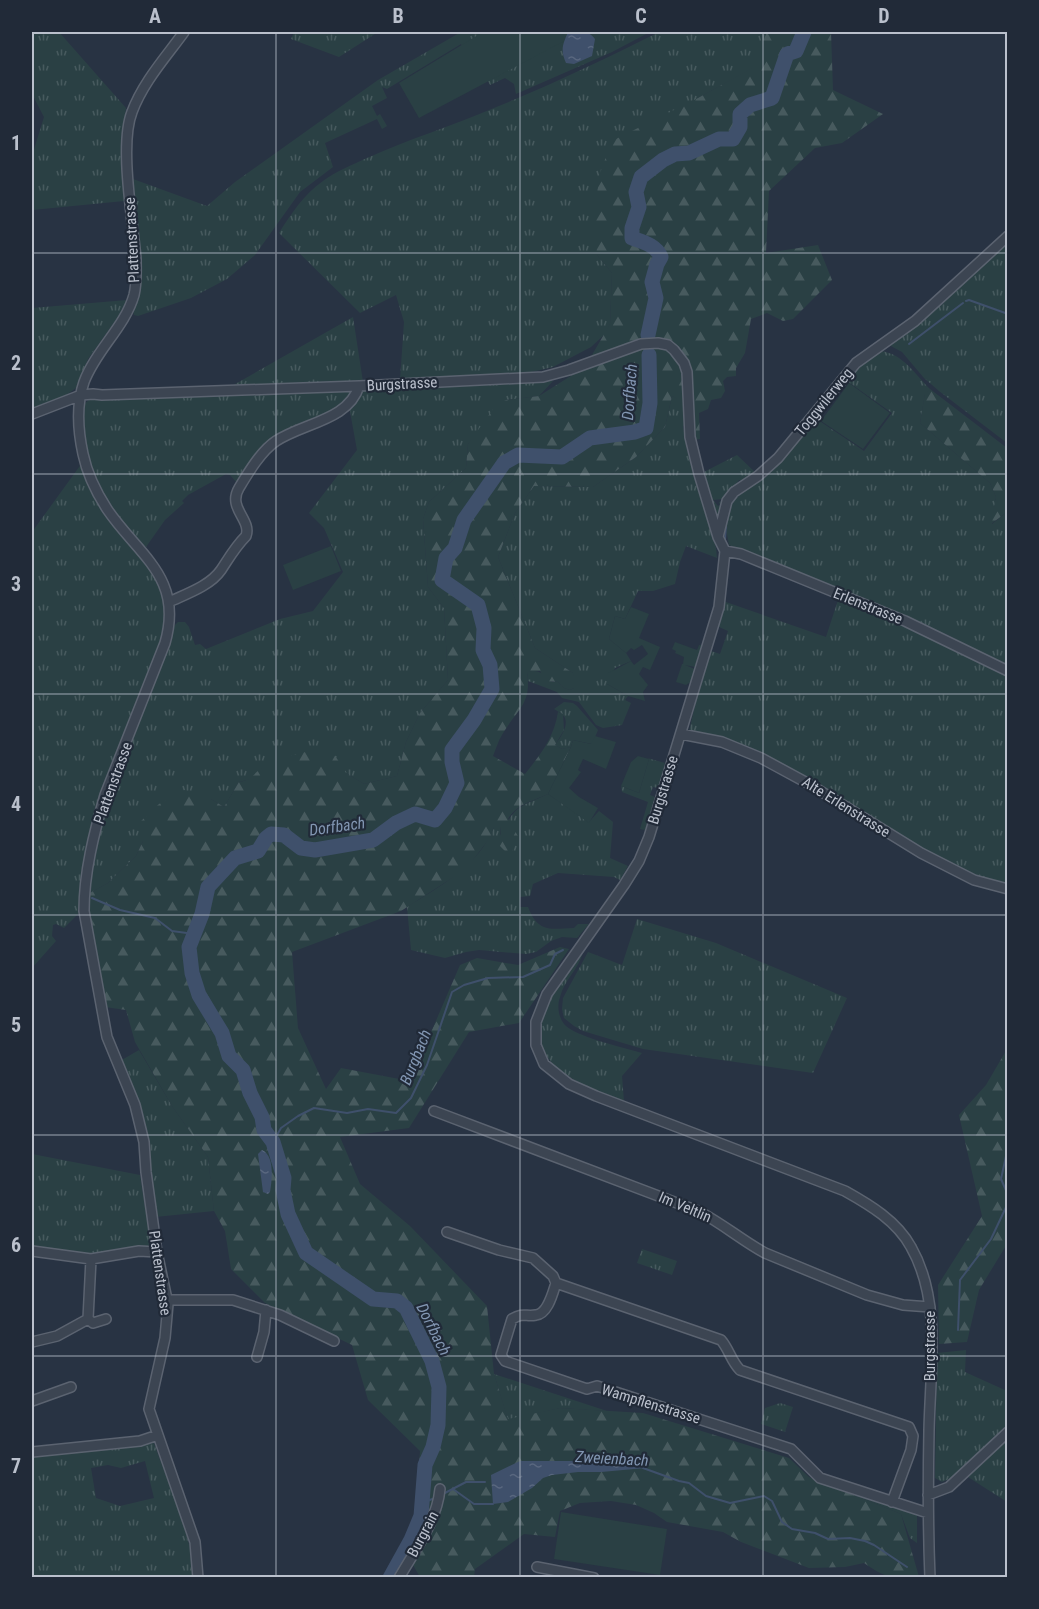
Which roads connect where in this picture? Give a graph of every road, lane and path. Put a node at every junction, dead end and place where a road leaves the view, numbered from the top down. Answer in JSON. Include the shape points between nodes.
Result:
{"nodes":[{"id":1,"x":184,"y":32,"type":"edge"},
{"id":2,"x":1008,"y":236,"type":"edge"},
{"id":3,"x":359,"y":386,"type":"junction"},
{"id":4,"x":81,"y":395,"type":"junction"},
{"id":5,"x":32,"y":414,"type":"edge"},
{"id":6,"x":718,"y":537,"type":"junction"},
{"id":7,"x":725,"y":551,"type":"junction"},
{"id":8,"x":169,"y":602,"type":"junction"},
{"id":9,"x":1008,"y":671,"type":"edge"},
{"id":10,"x":681,"y":734,"type":"junction"},
{"id":11,"x":1008,"y":889,"type":"edge"},
{"id":12,"x":434,"y":1111,"type":"dead end"},
{"id":13,"x":447,"y":1232,"type":"dead end"},
{"id":14,"x":32,"y":1251,"type":"edge"},
{"id":15,"x":157,"y":1251,"type":"junction"},
{"id":16,"x":91,"y":1259,"type":"junction"},
{"id":17,"x":556,"y":1283,"type":"junction"},
{"id":18,"x":167,"y":1300,"type":"junction"},
{"id":19,"x":930,"y":1307,"type":"junction"},
{"id":20,"x":266,"y":1310,"type":"junction"},
{"id":21,"x":106,"y":1319,"type":"dead end"},
{"id":22,"x":87,"y":1320,"type":"junction"},
{"id":23,"x":334,"y":1341,"type":"dead end"},
{"id":24,"x":32,"y":1342,"type":"edge"},
{"id":25,"x":258,"y":1357,"type":"dead end"},
{"id":26,"x":71,"y":1387,"type":"dead end"},
{"id":27,"x":32,"y":1401,"type":"edge"},
{"id":28,"x":1008,"y":1432,"type":"edge"},
{"id":29,"x":158,"y":1436,"type":"junction"},
{"id":30,"x":32,"y":1452,"type":"edge"},
{"id":31,"x":440,"y":1489,"type":"dead end"},
{"id":32,"x":928,"y":1495,"type":"junction"},
{"id":33,"x":892,"y":1502,"type":"junction"},
{"id":34,"x":928,"y":1513,"type":"junction"},
{"id":35,"x":537,"y":1567,"type":"dead end"},
{"id":36,"x":198,"y":1578,"type":"edge"},
{"id":37,"x":399,"y":1578,"type":"edge"},
{"id":38,"x":594,"y":1578,"type":"edge"},
{"id":39,"x":930,"y":1578,"type":"edge"}],
"edges":[{"from":1,"to":4,"type":"street","name":"Plattenstrasse","via":[[140,93],[131,114],[127,137],[137,278],[134,296],[124,318],[99,352]]},
{"from":2,"to":6,"type":"street","name":"Toggwilerweg","via":[[915,321],[851,367],[778,458],[730,496]]},
{"from":3,"to":4,"type":"street","name":"Burgstrasse"},
{"from":3,"to":6,"type":"street","name":"Burgstrasse","via":[[551,376],[641,344],[668,345],[687,372],[690,437]]},
{"from":3,"to":8,"type":"street","via":[[355,397],[333,415],[276,441],[261,456],[236,495],[236,505],[247,526],[246,536],[215,577]]},
{"from":4,"to":5,"type":"street","name":"Burgstrasse"},
{"from":4,"to":8,"type":"street","name":"Plattenstrasse","via":[[81,439],[96,492],[151,560]]},
{"from":6,"to":7,"type":"street","name":"Burgstrasse"},
{"from":7,"to":9,"type":"street","name":"Erlenstrasse","via":[[741,554],[905,621]]},
{"from":7,"to":10,"type":"street","name":"Burgstrasse","via":[[719,607]]},
{"from":8,"to":15,"type":"street","name":"Plattenstrasse","via":[[168,634],[105,795],[84,890],[84,911],[107,1037],[135,1106],[144,1142]]},
{"from":10,"to":11,"type":"street","name":"Alte Erlenstrasse","via":[[722,742],[761,758],[921,853],[974,880]]},
{"from":10,"to":19,"type":"street","name":"Burgstrasse","via":[[639,861],[543,1002],[536,1022],[539,1054],[544,1064],[581,1090],[803,1174],[866,1203],[889,1220],[910,1245],[919,1263]]},
{"from":12,"to":19,"type":"street","name":"Im Veltlin","via":[[698,1211],[765,1253],[867,1295],[903,1305]]},
{"from":13,"to":17,"type":"street","via":[[533,1258]]},
{"from":14,"to":16,"type":"street"},
{"from":15,"to":16,"type":"street"},
{"from":15,"to":18,"type":"street","name":"Plattenstrasse"},
{"from":16,"to":22,"type":"street"},
{"from":17,"to":33,"type":"street","via":[[721,1340],[740,1370],[909,1427],[914,1437]]},
{"from":17,"to":33,"type":"street","name":"Wampflenstrasse","via":[[544,1312],[537,1316],[521,1314],[512,1320],[501,1355],[505,1361],[587,1389],[597,1386],[791,1449],[820,1478]]},
{"from":18,"to":20,"type":"street","via":[[233,1300]]},
{"from":18,"to":29,"type":"street","name":"Plattenstrasse","via":[[167,1328],[149,1409]]},
{"from":19,"to":32,"type":"street","name":"Burgstrasse"},
{"from":20,"to":23,"type":"street"},
{"from":20,"to":25,"type":"street"},
{"from":21,"to":22,"type":"street","via":[[93,1323]]},
{"from":22,"to":24,"type":"street","via":[[57,1336]]},
{"from":26,"to":27,"type":"street"},
{"from":28,"to":32,"type":"street","via":[[949,1487]]},
{"from":29,"to":30,"type":"street"},
{"from":29,"to":36,"type":"street","name":"Plattenstrasse","via":[[195,1542]]},
{"from":31,"to":37,"type":"street","name":"Burgrain","via":[[432,1520]]},
{"from":32,"to":34,"type":"street","name":"Burgstrasse"},
{"from":33,"to":34,"type":"street","name":"Wampflenstrasse"},
{"from":34,"to":39,"type":"street","name":"Burgstrasse"},
{"from":35,"to":38,"type":"street"}]}
